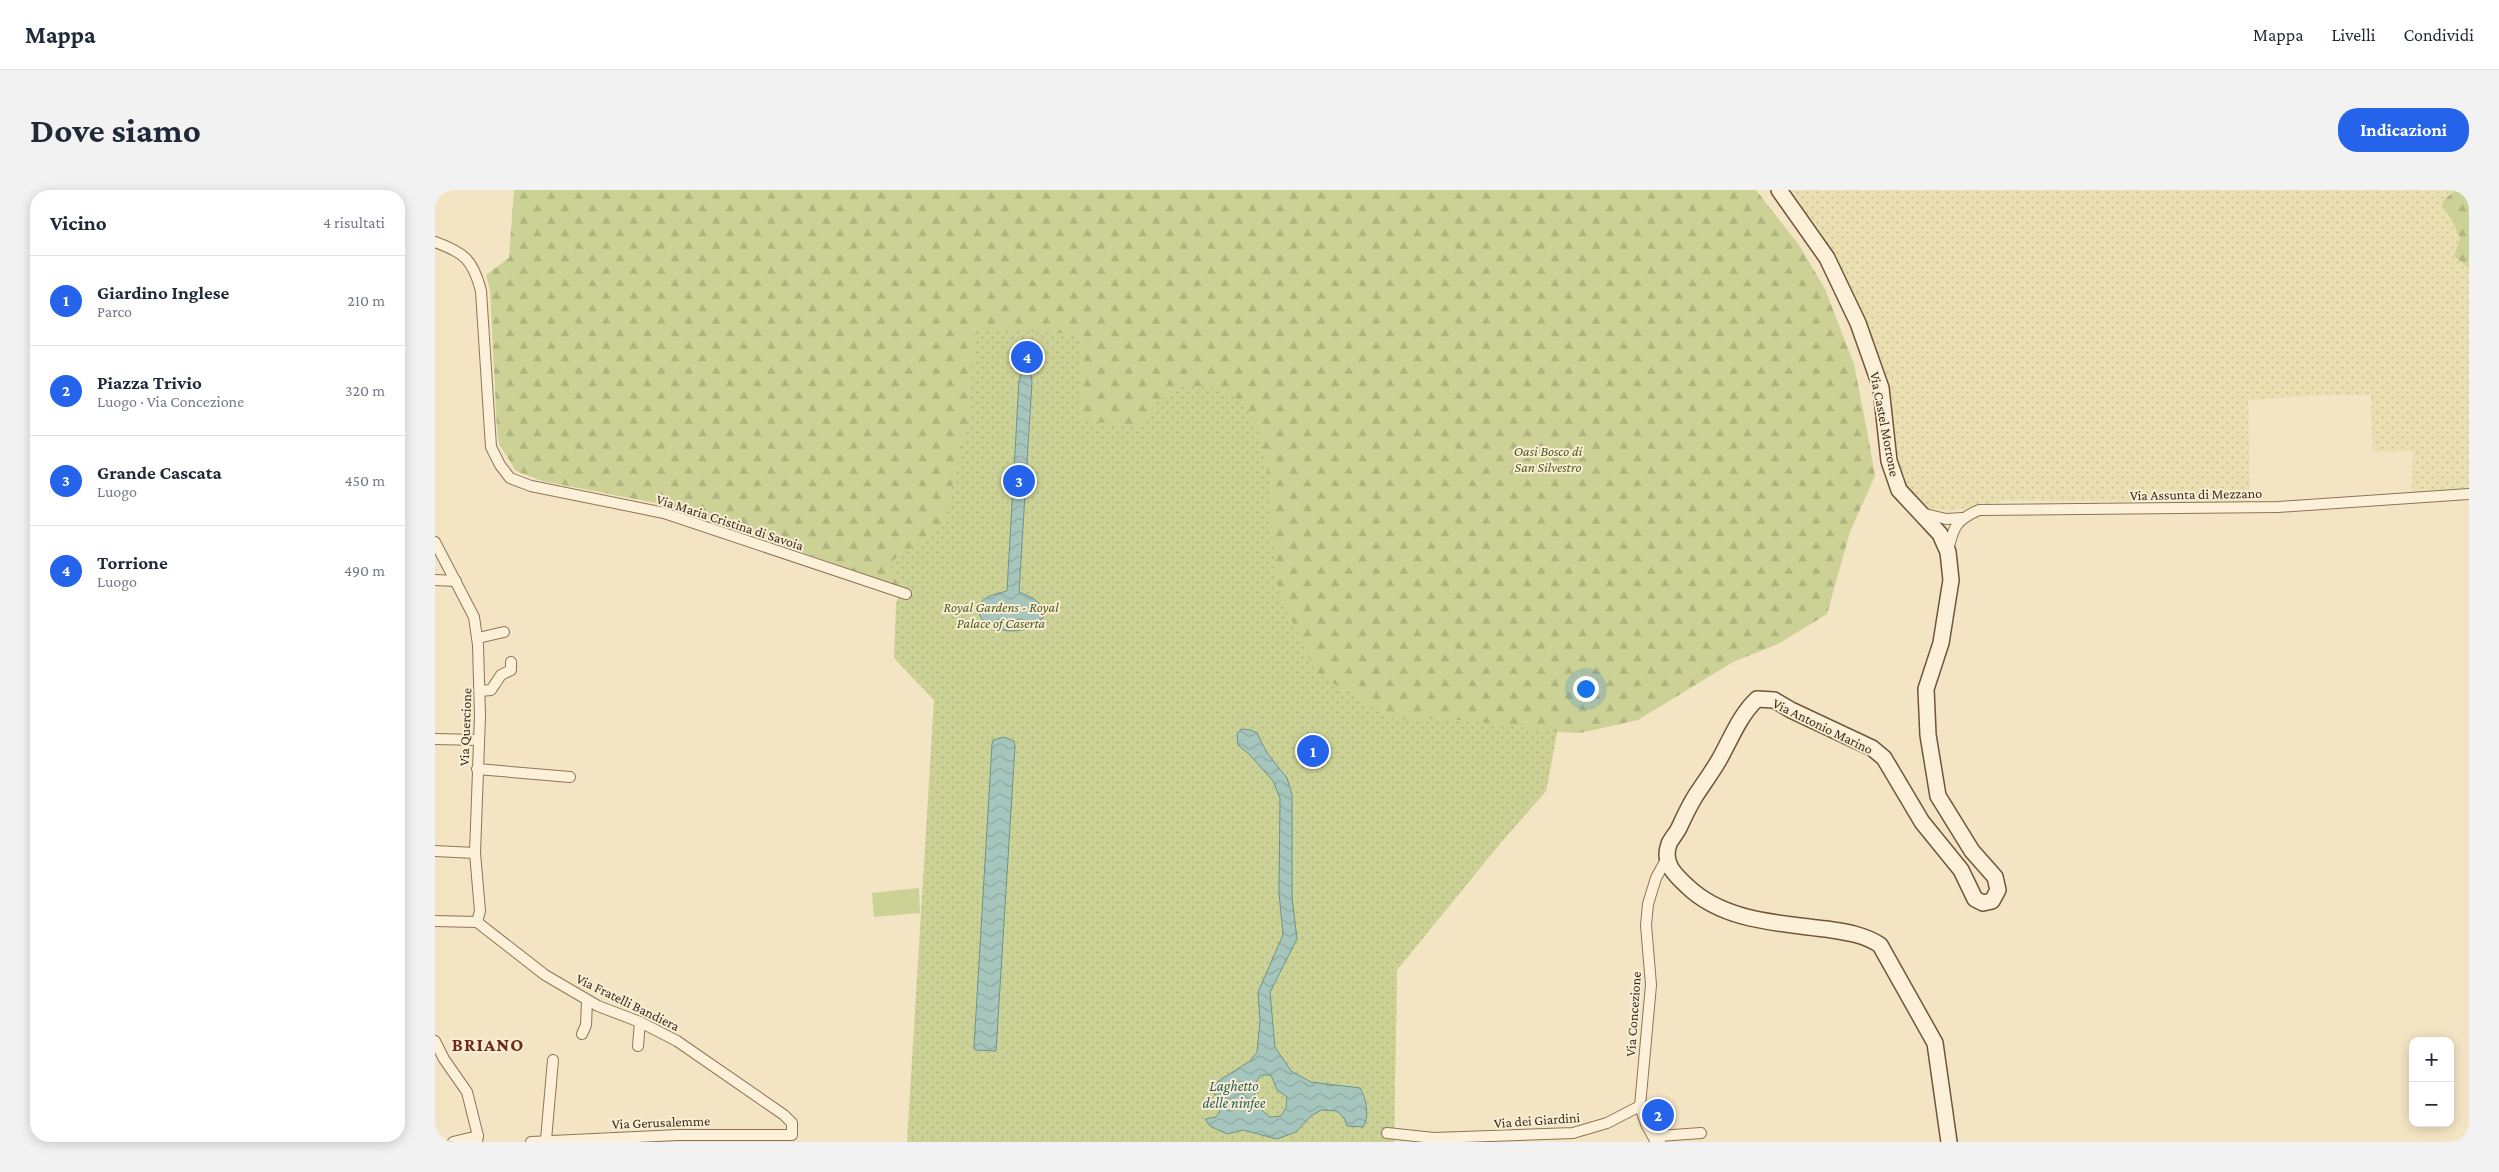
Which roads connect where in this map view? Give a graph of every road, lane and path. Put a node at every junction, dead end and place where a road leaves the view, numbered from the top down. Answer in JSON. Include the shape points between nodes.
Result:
{"nodes":[{"id":1,"x":1779,"y":190,"type":"edge"},
{"id":2,"x":435,"y":242,"type":"edge"},
{"id":3,"x":2469,"y":494,"type":"edge"},
{"id":4,"x":1918,"y":512,"type":"junction"},
{"id":5,"x":1962,"y":518,"type":"junction"},
{"id":6,"x":435,"y":542,"type":"edge"},
{"id":7,"x":1948,"y":552,"type":"junction"},
{"id":8,"x":435,"y":580,"type":"edge"},
{"id":9,"x":456,"y":581,"type":"junction"},
{"id":10,"x":906,"y":594,"type":"dead end"},
{"id":11,"x":504,"y":632,"type":"dead end"},
{"id":12,"x":478,"y":638,"type":"junction"},
{"id":13,"x":511,"y":662,"type":"dead end"},
{"id":14,"x":480,"y":691,"type":"junction"},
{"id":15,"x":435,"y":739,"type":"edge"},
{"id":16,"x":478,"y":740,"type":"junction"},
{"id":17,"x":477,"y":769,"type":"junction"},
{"id":18,"x":570,"y":778,"type":"dead end"},
{"id":19,"x":435,"y":851,"type":"edge"},
{"id":20,"x":475,"y":853,"type":"junction"},
{"id":21,"x":1667,"y":858,"type":"junction"},
{"id":22,"x":435,"y":921,"type":"edge"},
{"id":23,"x":477,"y":922,"type":"junction"},
{"id":24,"x":587,"y":1001,"type":"junction"},
{"id":25,"x":640,"y":1022,"type":"junction"},
{"id":26,"x":582,"y":1034,"type":"dead end"},
{"id":27,"x":435,"y":1041,"type":"edge"},
{"id":28,"x":638,"y":1046,"type":"dead end"},
{"id":29,"x":553,"y":1060,"type":"dead end"},
{"id":30,"x":1640,"y":1106,"type":"junction"},
{"id":31,"x":1387,"y":1133,"type":"dead end"},
{"id":32,"x":1701,"y":1133,"type":"dead end"},
{"id":33,"x":792,"y":1135,"type":"joint"},
{"id":34,"x":477,"y":1140,"type":"edge"},
{"id":35,"x":546,"y":1140,"type":"junction"},
{"id":36,"x":607,"y":1140,"type":"edge"},
{"id":37,"x":1434,"y":1140,"type":"edge"},
{"id":38,"x":453,"y":1142,"type":"edge"},
{"id":39,"x":531,"y":1142,"type":"edge"},
{"id":40,"x":1656,"y":1142,"type":"edge"},
{"id":41,"x":1660,"y":1142,"type":"edge"},
{"id":42,"x":1949,"y":1142,"type":"edge"}],
"edges":[{"from":1,"to":4,"type":"street","name":"Via Castel Morrone","via":[[1827,258],[1855,316],[1881,388],[1892,469],[1899,490]]},
{"from":2,"to":10,"type":"street","name":"Via Maria Cristina di Savoia","via":[[464,254],[475,269],[482,301],[491,447],[510,478],[559,493],[664,514]]},
{"from":3,"to":5,"type":"street","name":"Via Assunta di Mezzano","via":[[2278,507],[1979,510]]},
{"from":4,"to":5,"type":"street","via":[[1946,519]]},
{"from":4,"to":7,"type":"street","name":"Via Antonio Marino","via":[[1940,534]]},
{"from":5,"to":7,"type":"street","via":[[1952,532]]},
{"from":6,"to":9,"type":"street","name":"Via Quercione"},
{"from":7,"to":21,"type":"street","name":"Via Antonio Marino","via":[[1951,580],[1941,643],[1926,688],[1927,734],[1938,796],[1972,851],[1995,877],[1998,890],[1992,901],[1983,903],[1975,899],[1961,870],[1922,822],[1884,758],[1872,748],[1774,700],[1757,699],[1737,724],[1684,815],[1669,844]]},
{"from":8,"to":9,"type":"street"},
{"from":9,"to":12,"type":"street","name":"Via Quercione","via":[[473,617]]},
{"from":11,"to":12,"type":"street"},
{"from":12,"to":14,"type":"street","name":"Via Quercione"},
{"from":13,"to":14,"type":"street","via":[[511,670],[501,675],[491,690]]},
{"from":14,"to":16,"type":"street","name":"Via Quercione"},
{"from":15,"to":16,"type":"street"},
{"from":16,"to":17,"type":"street","name":"Via Quercione"},
{"from":17,"to":18,"type":"street"},
{"from":17,"to":20,"type":"street","name":"Via Quercione"},
{"from":19,"to":20,"type":"street"},
{"from":20,"to":23,"type":"street","name":"Via Quercione","via":[[480,911]]},
{"from":21,"to":30,"type":"street","name":"Via Concezione","via":[[1656,878],[1647,918],[1651,985]]},
{"from":21,"to":42,"type":"street","via":[[1670,870],[1705,902],[1777,923],[1854,933],[1879,945],[1935,1044]]},
{"from":22,"to":23,"type":"street"},
{"from":23,"to":24,"type":"street","name":"Via Fratelli Bandiera","via":[[545,975]]},
{"from":24,"to":25,"type":"street","name":"Via Fratelli Bandiera"},
{"from":24,"to":26,"type":"street","via":[[586,1025]]},
{"from":25,"to":28,"type":"street"},
{"from":25,"to":33,"type":"street","name":"Via Fratelli Bandiera","via":[[677,1040],[784,1115],[792,1123]]},
{"from":27,"to":34,"type":"street","via":[[467,1092]]},
{"from":29,"to":35,"type":"street"},
{"from":30,"to":37,"type":"street","name":"Via dei Giardini","via":[[1607,1123],[1573,1134]]},
{"from":30,"to":40,"type":"street","name":"Via Concezione"},
{"from":31,"to":37,"type":"street","name":"Via dei Giardini"},
{"from":32,"to":41,"type":"street","via":[[1659,1136]]},
{"from":33,"to":36,"type":"street","name":"Via Gerusalemme","via":[[723,1134]]},
{"from":34,"to":38,"type":"street"},
{"from":35,"to":36,"type":"street","name":"Via Gerusalemme"},
{"from":35,"to":39,"type":"street","name":"Via Gerusalemme"}]}
